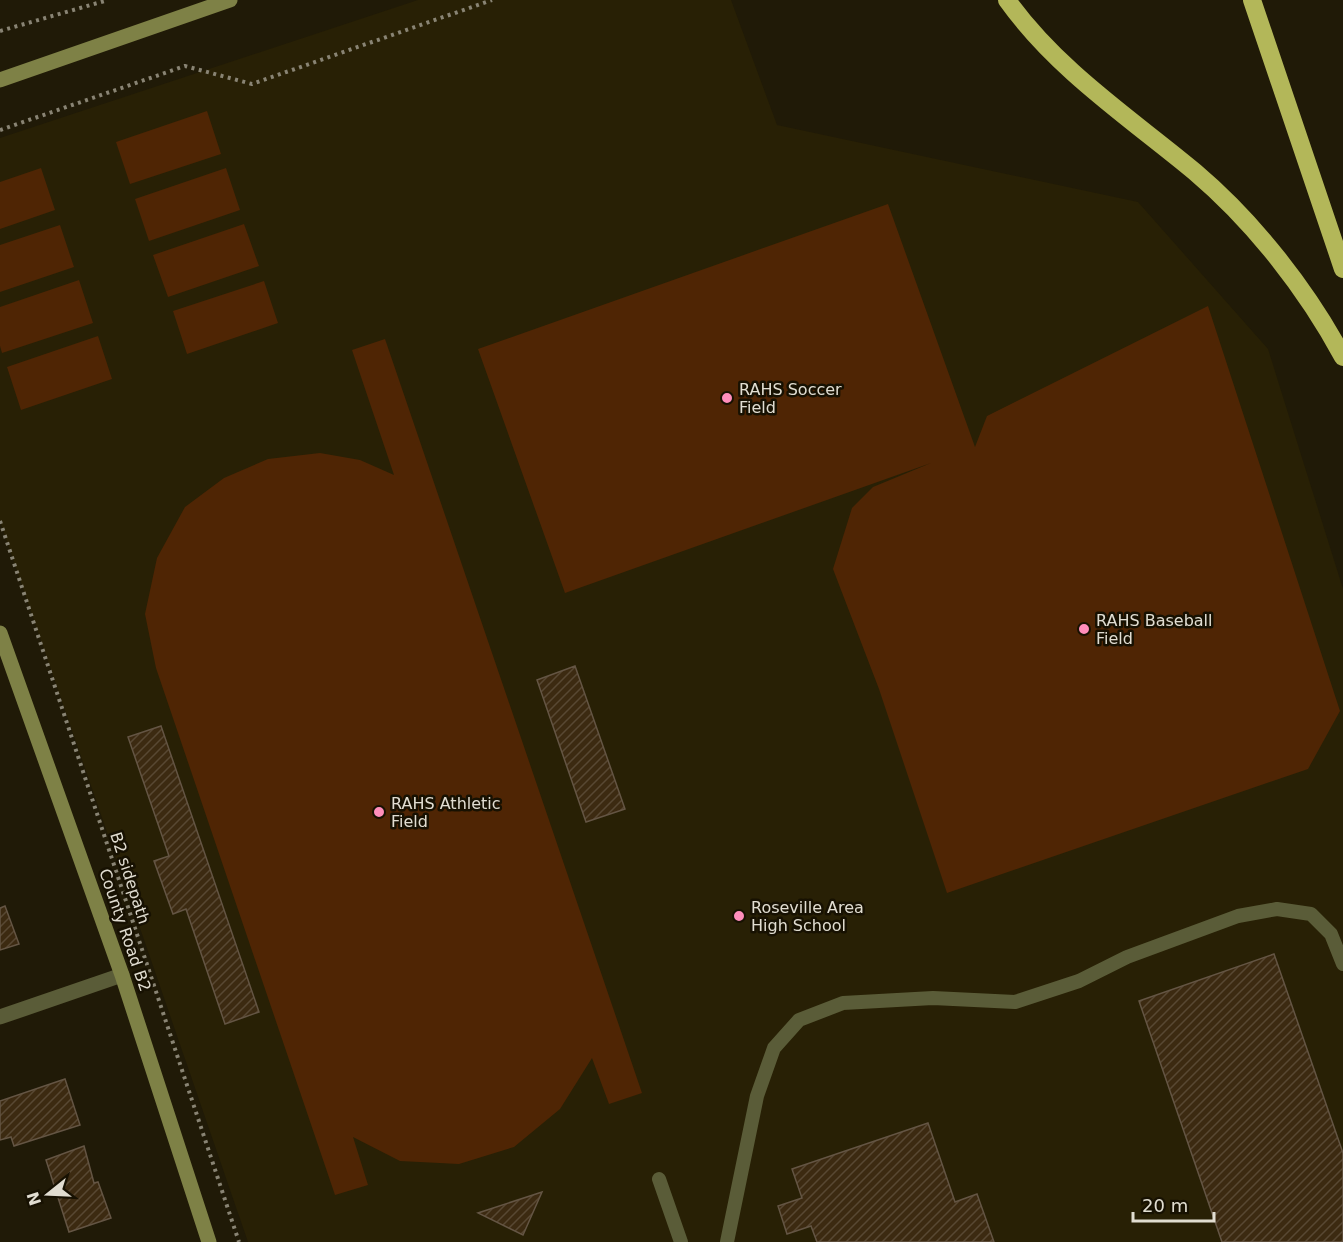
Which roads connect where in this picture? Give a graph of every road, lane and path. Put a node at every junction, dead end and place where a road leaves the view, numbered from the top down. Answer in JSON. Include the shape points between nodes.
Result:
{"nodes":[{"id":1,"x":108,"y":0,"type":"edge"},
{"id":2,"x":230,"y":0,"type":"edge"},
{"id":3,"x":492,"y":0,"type":"edge"},
{"id":4,"x":1007,"y":0,"type":"edge"},
{"id":5,"x":1252,"y":0,"type":"edge"},
{"id":6,"x":212,"y":3,"type":"edge"},
{"id":7,"x":0,"y":31,"type":"edge"},
{"id":8,"x":0,"y":80,"type":"edge"},
{"id":9,"x":0,"y":130,"type":"edge"},
{"id":10,"x":1343,"y":269,"type":"edge"},
{"id":11,"x":1343,"y":357,"type":"edge"},
{"id":12,"x":0,"y":521,"type":"edge"},
{"id":13,"x":0,"y":633,"type":"edge"},
{"id":14,"x":1343,"y":964,"type":"edge"},
{"id":15,"x":122,"y":975,"type":"junction"},
{"id":16,"x":0,"y":1017,"type":"edge"},
{"id":17,"x":659,"y":1179,"type":"dead end"},
{"id":18,"x":209,"y":1242,"type":"edge"},
{"id":19,"x":239,"y":1242,"type":"edge"},
{"id":20,"x":681,"y":1242,"type":"edge"},
{"id":21,"x":727,"y":1242,"type":"edge"}],
"edges":[{"from":1,"to":7,"type":"path"},
{"from":2,"to":6,"type":"street"},
{"from":3,"to":9,"type":"path","via":[[252,84],[185,66]]},
{"from":4,"to":11,"type":"highway","via":[[1088,87],[1225,200],[1290,273]]},
{"from":5,"to":10,"type":"highway"},
{"from":6,"to":8,"type":"street"},
{"from":12,"to":19,"type":"path","name":"B2 sidepath"},
{"from":13,"to":15,"type":"street","name":"County Road B2"},
{"from":14,"to":21,"type":"lane","via":[[1331,934],[1311,914],[1277,909],[1238,916],[1127,957],[1079,981],[1015,1002],[933,998],[843,1004],[799,1020],[774,1048],[757,1096]]},
{"from":15,"to":16,"type":"street"},
{"from":15,"to":18,"type":"street","name":"County Road B2"},
{"from":17,"to":20,"type":"lane"}]}
